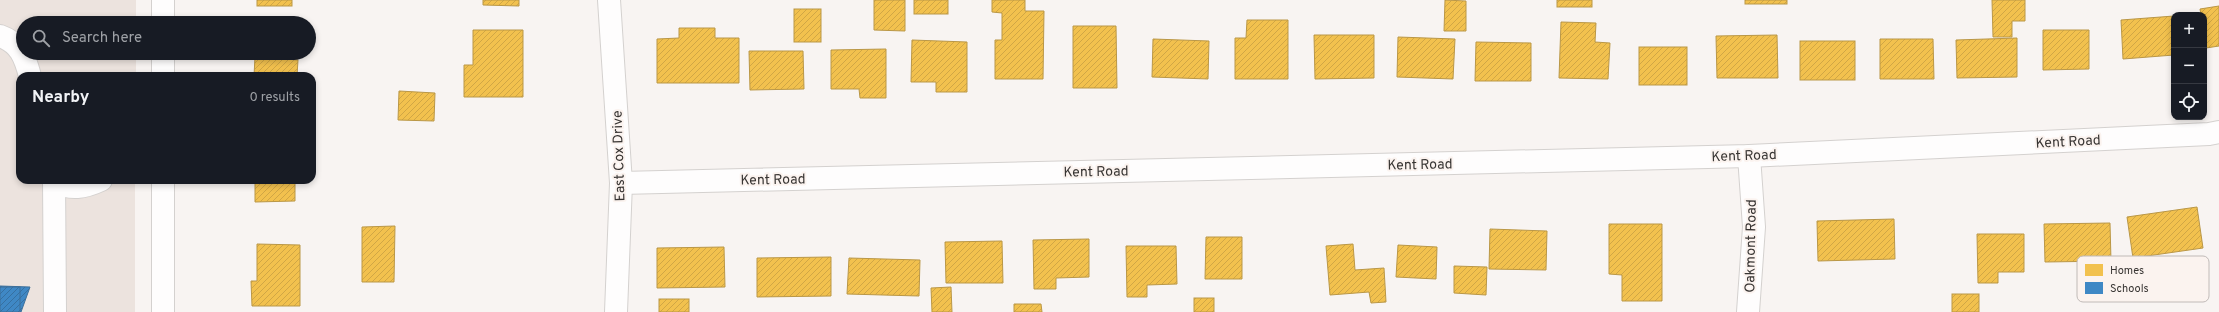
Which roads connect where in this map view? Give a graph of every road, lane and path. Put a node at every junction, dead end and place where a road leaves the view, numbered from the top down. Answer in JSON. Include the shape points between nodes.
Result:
{"nodes":[{"id":1,"x":163,"y":0,"type":"edge"},
{"id":2,"x":608,"y":0,"type":"edge"},
{"id":3,"x":163,"y":16,"type":"edge"},
{"id":4,"x":0,"y":36,"type":"edge"},
{"id":5,"x":16,"y":44,"type":"edge"},
{"id":6,"x":24,"y":60,"type":"edge"},
{"id":7,"x":163,"y":60,"type":"edge"},
{"id":8,"x":29,"y":72,"type":"edge"},
{"id":9,"x":163,"y":72,"type":"edge"},
{"id":10,"x":2219,"y":132,"type":"edge"},
{"id":11,"x":1749,"y":156,"type":"junction"},
{"id":12,"x":621,"y":183,"type":"junction"},
{"id":13,"x":54,"y":184,"type":"edge"},
{"id":14,"x":60,"y":184,"type":"edge"},
{"id":15,"x":89,"y":184,"type":"edge"},
{"id":16,"x":163,"y":184,"type":"edge"},
{"id":17,"x":55,"y":312,"type":"edge"},
{"id":18,"x":163,"y":312,"type":"edge"},
{"id":19,"x":616,"y":312,"type":"edge"},
{"id":20,"x":1748,"y":312,"type":"edge"}],
"edges":[{"from":1,"to":3,"type":"street"},
{"from":2,"to":12,"type":"street","name":"East Cox Drive"},
{"from":4,"to":5,"type":"street"},
{"from":6,"to":8,"type":"street"},
{"from":7,"to":9,"type":"street"},
{"from":10,"to":11,"type":"street","name":"Kent Road"},
{"from":11,"to":12,"type":"street","name":"Kent Road"},
{"from":11,"to":20,"type":"street","name":"Oakmont Road","via":[[1754,227]]},
{"from":12,"to":19,"type":"street","name":"East Cox Drive"},
{"from":13,"to":17,"type":"street"},
{"from":14,"to":15,"type":"street","via":[[77,188]]},
{"from":16,"to":18,"type":"street"}]}
